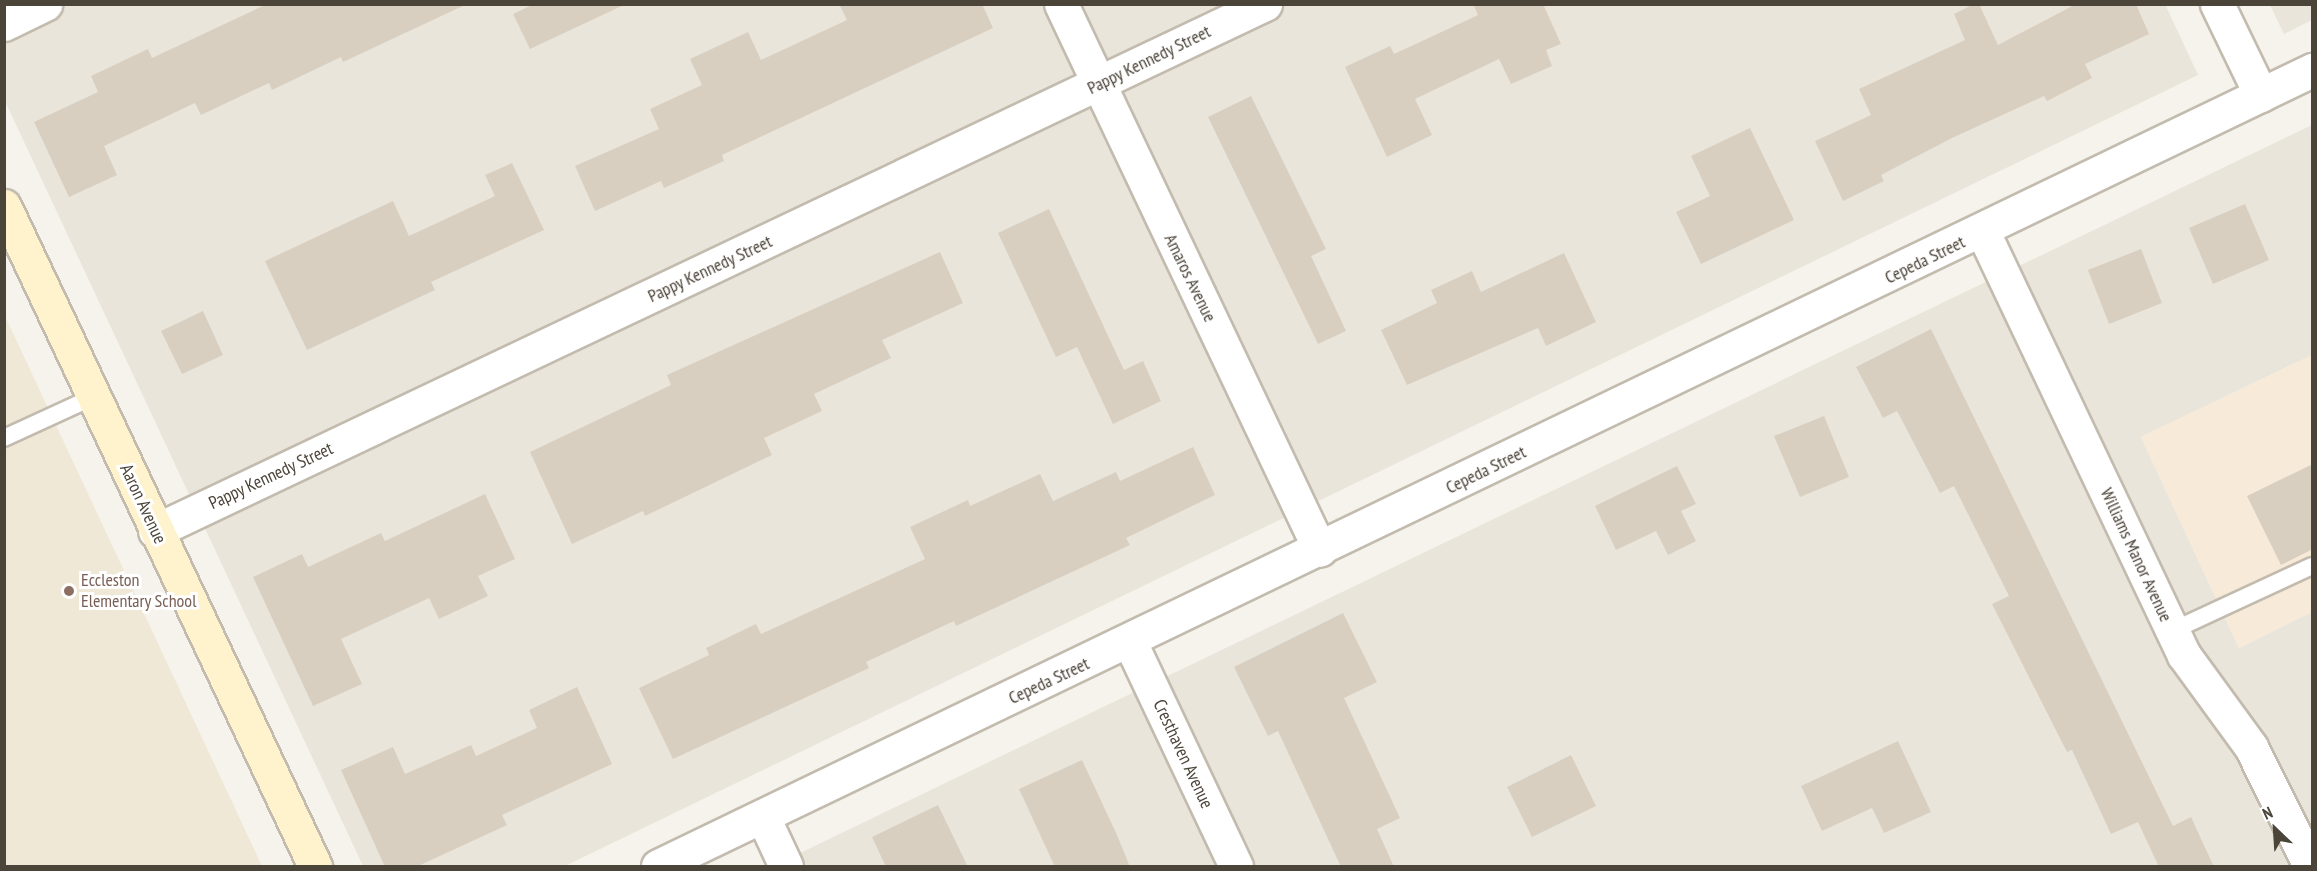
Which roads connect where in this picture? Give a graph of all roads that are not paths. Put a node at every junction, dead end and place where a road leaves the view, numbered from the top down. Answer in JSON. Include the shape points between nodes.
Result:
{"nodes":[{"id":1,"x":45,"y":4,"type":"edge"},
{"id":2,"x":1061,"y":4,"type":"edge"},
{"id":3,"x":1265,"y":4,"type":"edge"},
{"id":4,"x":2217,"y":4,"type":"edge"},
{"id":5,"x":4,"y":24,"type":"edge"},
{"id":6,"x":2313,"y":70,"type":"edge"},
{"id":7,"x":1098,"y":85,"type":"junction"},
{"id":8,"x":2261,"y":95,"type":"junction"},
{"id":9,"x":4,"y":206,"type":"edge"},
{"id":10,"x":1983,"y":232,"type":"junction"},
{"id":11,"x":93,"y":397,"type":"junction"},
{"id":12,"x":4,"y":438,"type":"edge"},
{"id":13,"x":155,"y":531,"type":"junction"},
{"id":14,"x":1320,"y":550,"type":"junction"},
{"id":15,"x":2313,"y":566,"type":"edge"},
{"id":16,"x":2172,"y":631,"type":"junction"},
{"id":17,"x":1130,"y":642,"type":"junction"},
{"id":18,"x":763,"y":817,"type":"junction"},
{"id":19,"x":315,"y":867,"type":"edge"},
{"id":20,"x":658,"y":867,"type":"edge"},
{"id":21,"x":786,"y":867,"type":"edge"},
{"id":22,"x":1236,"y":867,"type":"edge"},
{"id":23,"x":2310,"y":867,"type":"edge"}],
"edges":[{"from":1,"to":5,"type":"street"},
{"from":2,"to":7,"type":"street","name":"Amaros Avenue"},
{"from":3,"to":7,"type":"street","name":"Pappy Kennedy Street"},
{"from":4,"to":8,"type":"street"},
{"from":6,"to":8,"type":"street","name":"Cepeda Street"},
{"from":7,"to":13,"type":"street","name":"Pappy Kennedy Street"},
{"from":7,"to":14,"type":"street","name":"Amaros Avenue"},
{"from":8,"to":10,"type":"street","name":"Cepeda Street"},
{"from":9,"to":11,"type":"street","name":"Aaron Avenue"},
{"from":10,"to":14,"type":"street","name":"Cepeda Street"},
{"from":10,"to":16,"type":"street","name":"Williams Manor Avenue"},
{"from":11,"to":12,"type":"lane"},
{"from":11,"to":13,"type":"street","name":"Aaron Avenue"},
{"from":13,"to":19,"type":"street","name":"Aaron Avenue"},
{"from":14,"to":17,"type":"street","name":"Cepeda Street"},
{"from":15,"to":16,"type":"lane"},
{"from":16,"to":23,"type":"street","name":"Williams Manor Avenue","via":[[2184,655],[2251,747]]},
{"from":17,"to":18,"type":"street","name":"Cepeda Street"},
{"from":17,"to":22,"type":"street","name":"Cresthaven Avenue"},
{"from":18,"to":20,"type":"street","name":"Cepeda Street"},
{"from":18,"to":21,"type":"street"}]}
